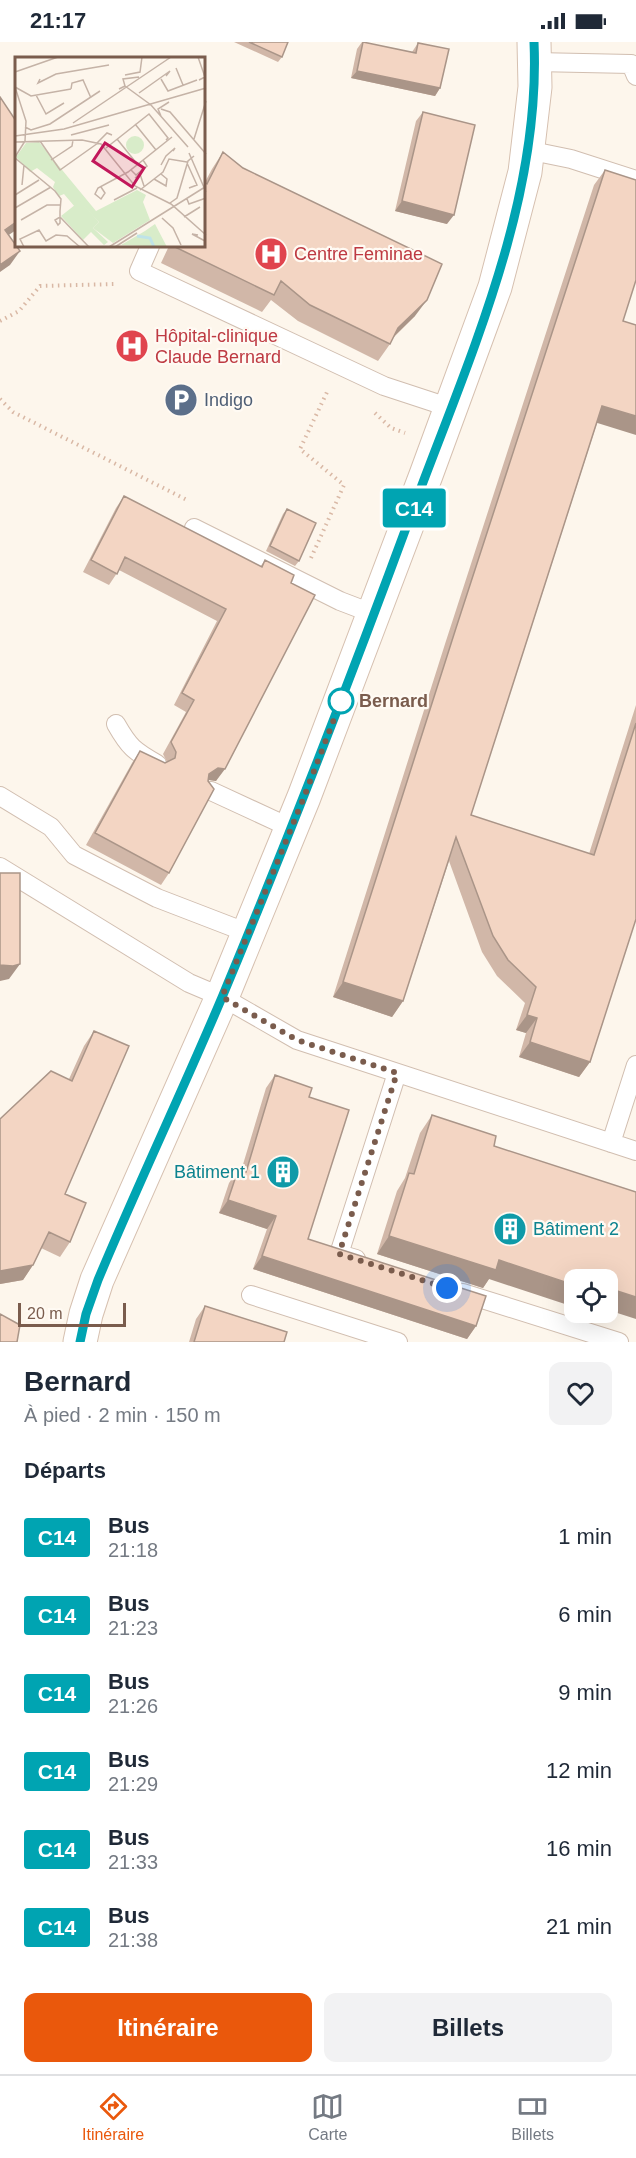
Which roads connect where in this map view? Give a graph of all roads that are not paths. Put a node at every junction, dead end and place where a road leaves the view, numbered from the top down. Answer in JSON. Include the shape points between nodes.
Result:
{"nodes":[{"id":1,"x":534,"y":52,"type":"edge"},
{"id":2,"x":636,"y":76,"type":"edge"},
{"id":3,"x":527,"y":150,"type":"junction"},
{"id":4,"x":636,"y":180,"type":"edge"},
{"id":5,"x":149,"y":248,"type":"edge"},
{"id":6,"x":451,"y":408,"type":"junction"},
{"id":7,"x":194,"y":528,"type":"dead end"},
{"id":8,"x":374,"y":614,"type":"junction"},
{"id":9,"x":116,"y":724,"type":"dead end"},
{"id":10,"x":157,"y":764,"type":"edge"},
{"id":11,"x":211,"y":791,"type":"edge"},
{"id":12,"x":0,"y":796,"type":"edge"},
{"id":13,"x":291,"y":828,"type":"junction"},
{"id":14,"x":0,"y":867,"type":"edge"},
{"id":15,"x":248,"y":933,"type":"junction"},
{"id":16,"x":222,"y":997,"type":"junction"},
{"id":17,"x":636,"y":1065,"type":"edge"},
{"id":18,"x":397,"y":1073,"type":"junction"},
{"id":19,"x":611,"y":1143,"type":"junction"},
{"id":20,"x":636,"y":1151,"type":"edge"},
{"id":21,"x":372,"y":1264,"type":"edge"},
{"id":22,"x":451,"y":1289,"type":"edge"},
{"id":23,"x":251,"y":1295,"type":"dead end"},
{"id":24,"x":80,"y":1342,"type":"edge"},
{"id":25,"x":398,"y":1342,"type":"edge"},
{"id":26,"x":619,"y":1342,"type":"edge"}],
"edges":[{"from":1,"to":2,"type":"lane","via":[[631,64]]},
{"from":1,"to":3,"type":"street","via":[[535,87]]},
{"from":3,"to":4,"type":"lane"},
{"from":3,"to":6,"type":"street","via":[[525,172],[495,287]]},
{"from":5,"to":6,"type":"lane","via":[[139,271],[384,386]]},
{"from":6,"to":8,"type":"street"},
{"from":7,"to":8,"type":"lane"},
{"from":8,"to":13,"type":"street"},
{"from":9,"to":10,"type":"lane","via":[[136,752]]},
{"from":11,"to":13,"type":"lane"},
{"from":12,"to":15,"type":"lane","via":[[51,827],[74,855],[157,898]]},
{"from":13,"to":15,"type":"street"},
{"from":14,"to":16,"type":"lane","via":[[189,982]]},
{"from":15,"to":16,"type":"street"},
{"from":16,"to":18,"type":"lane","via":[[297,1040]]},
{"from":16,"to":24,"type":"street","via":[[98,1280]]},
{"from":17,"to":19,"type":"lane"},
{"from":18,"to":19,"type":"lane"},
{"from":18,"to":21,"type":"lane","via":[[339,1254]]},
{"from":19,"to":20,"type":"lane"},
{"from":22,"to":26,"type":"lane"},
{"from":23,"to":25,"type":"lane"}]}
